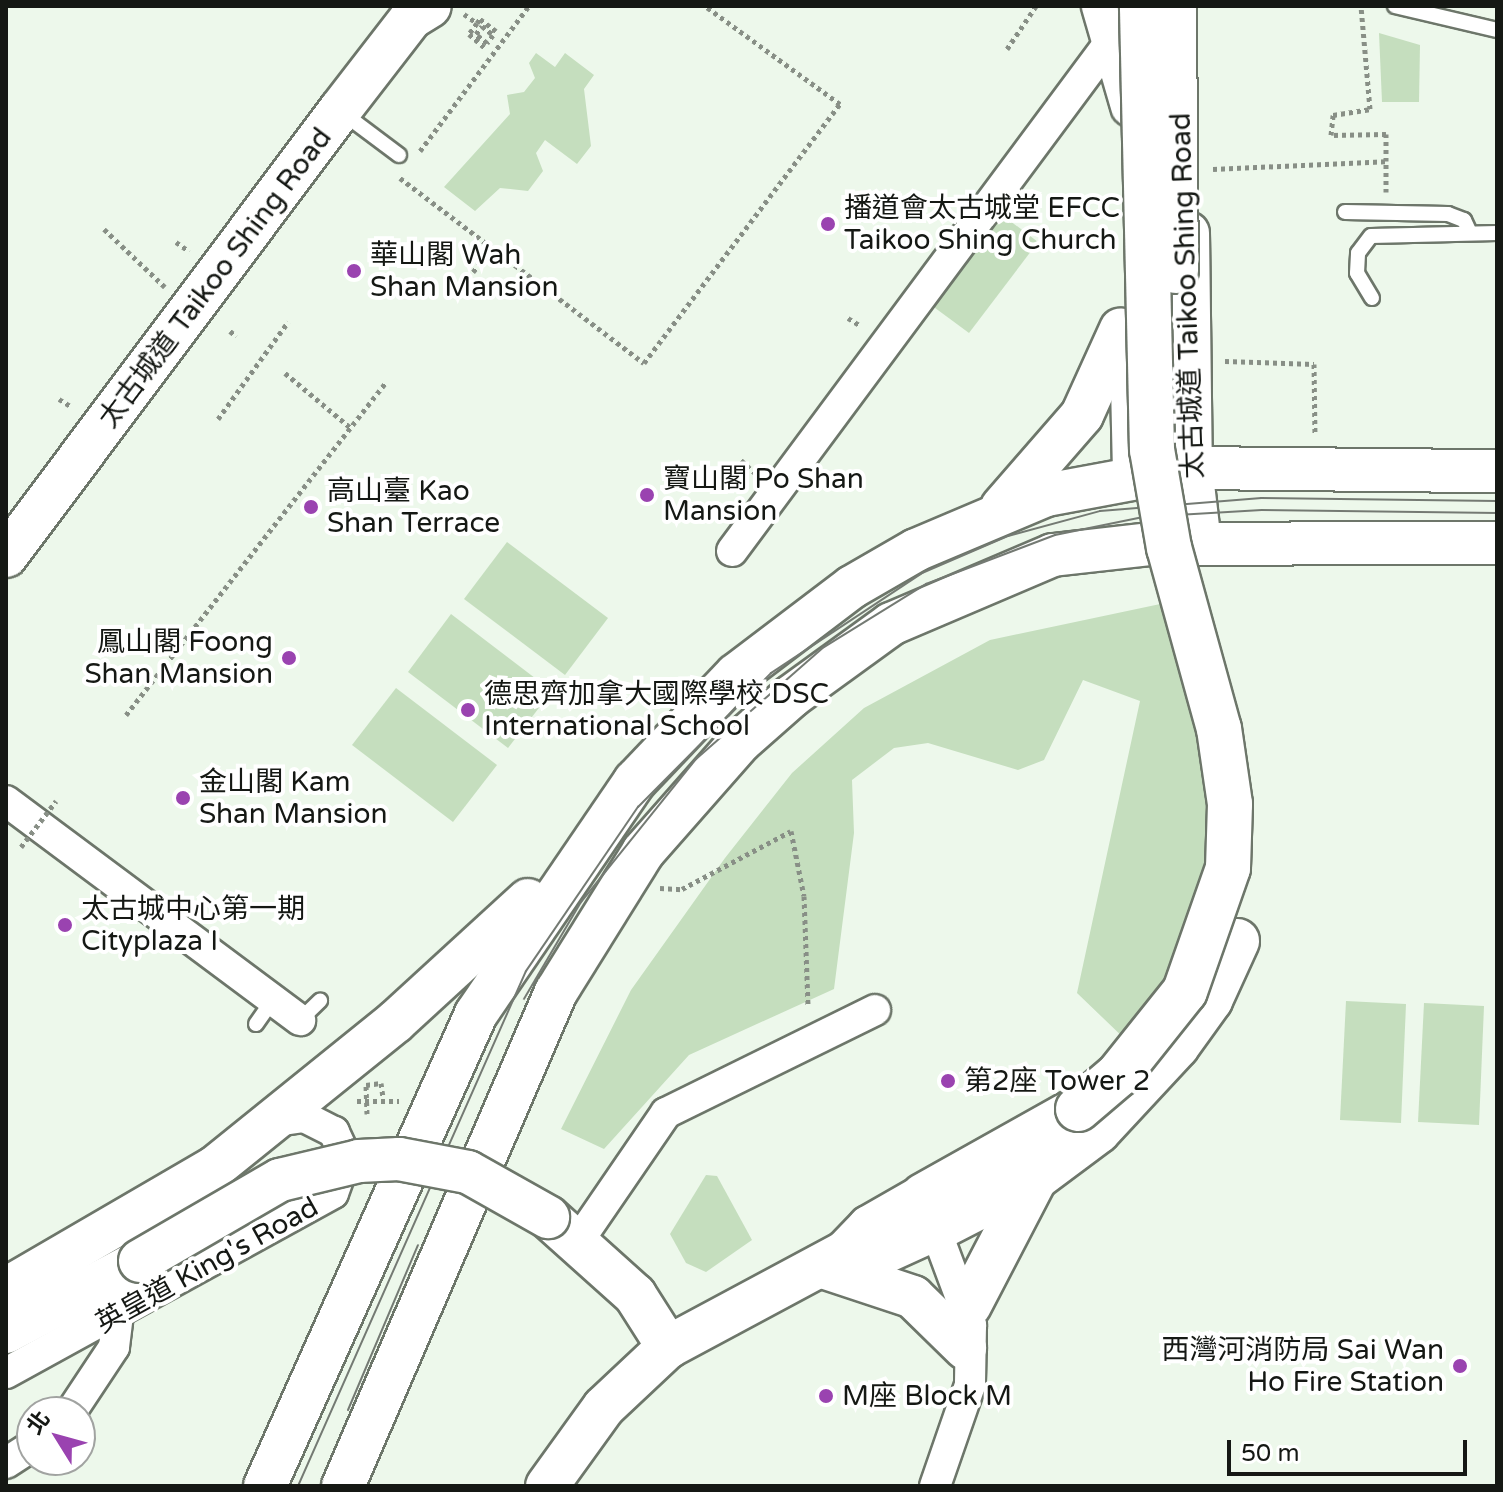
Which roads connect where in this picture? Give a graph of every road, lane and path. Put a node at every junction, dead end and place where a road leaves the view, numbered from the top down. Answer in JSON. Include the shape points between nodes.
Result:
{"nodes":[{"id":1,"x":454,"y":6,"type":"edge"},
{"id":2,"x":529,"y":6,"type":"edge"},
{"id":3,"x":705,"y":6,"type":"edge"},
{"id":4,"x":1036,"y":6,"type":"edge"},
{"id":5,"x":1151,"y":6,"type":"edge"},
{"id":6,"x":1174,"y":6,"type":"edge"},
{"id":7,"x":1361,"y":6,"type":"edge"},
{"id":8,"x":1395,"y":6,"type":"edge"},
{"id":9,"x":417,"y":10,"type":"edge"},
{"id":10,"x":1120,"y":15,"type":"edge"},
{"id":11,"x":477,"y":23,"type":"junction"},
{"id":12,"x":1497,"y":30,"type":"edge"},
{"id":13,"x":496,"y":31,"type":"dead end"},
{"id":14,"x":490,"y":39,"type":"dead end"},
{"id":15,"x":499,"y":46,"type":"junction"},
{"id":16,"x":484,"y":47,"type":"dead end"},
{"id":17,"x":1007,"y":49,"type":"dead end"},
{"id":18,"x":340,"y":110,"type":"junction"},
{"id":19,"x":417,"y":155,"type":"dead end"},
{"id":20,"x":404,"y":161,"type":"joint"},
{"id":21,"x":1386,"y":161,"type":"junction"},
{"id":22,"x":1213,"y":169,"type":"dead end"},
{"id":23,"x":1386,"y":180,"type":"dead end"},
{"id":24,"x":1345,"y":212,"type":"dead end"},
{"id":25,"x":104,"y":229,"type":"dead end"},
{"id":26,"x":1470,"y":233,"type":"junction"},
{"id":27,"x":1497,"y":233,"type":"edge"},
{"id":28,"x":491,"y":250,"type":"junction"},
{"id":29,"x":473,"y":272,"type":"dead end"},
{"id":30,"x":1134,"y":288,"type":"junction"},
{"id":31,"x":173,"y":296,"type":"dead end"},
{"id":32,"x":1372,"y":298,"type":"dead end"},
{"id":33,"x":848,"y":318,"type":"dead end"},
{"id":34,"x":288,"y":322,"type":"dead end"},
{"id":35,"x":857,"y":324,"type":"dead end"},
{"id":36,"x":230,"y":331,"type":"dead end"},
{"id":37,"x":236,"y":336,"type":"dead end"},
{"id":38,"x":1208,"y":361,"type":"dead end"},
{"id":39,"x":285,"y":373,"type":"dead end"},
{"id":40,"x":385,"y":383,"type":"dead end"},
{"id":41,"x":218,"y":419,"type":"dead end"},
{"id":42,"x":351,"y":428,"type":"junction"},
{"id":43,"x":1315,"y":443,"type":"dead end"},
{"id":44,"x":741,"y":460,"type":"dead end"},
{"id":45,"x":747,"y":467,"type":"dead end"},
{"id":46,"x":1191,"y":468,"type":"junction"},
{"id":47,"x":1497,"y":471,"type":"edge"},
{"id":48,"x":1134,"y":475,"type":"junction"},
{"id":49,"x":998,"y":511,"type":"junction"},
{"id":50,"x":1200,"y":543,"type":"junction"},
{"id":51,"x":1497,"y":543,"type":"edge"},
{"id":52,"x":1151,"y":544,"type":"junction"},
{"id":53,"x":732,"y":551,"type":"dead end"},
{"id":54,"x":6,"y":556,"type":"edge"},
{"id":55,"x":126,"y":715,"type":"dead end"},
{"id":56,"x":6,"y":801,"type":"edge"},
{"id":57,"x":56,"y":801,"type":"dead end"},
{"id":58,"x":587,"y":844,"type":"junction"},
{"id":59,"x":21,"y":847,"type":"dead end"},
{"id":60,"x":655,"y":886,"type":"dead end"},
{"id":61,"x":815,"y":1005,"type":"dead end"},
{"id":62,"x":875,"y":1010,"type":"dead end"},
{"id":63,"x":310,"y":1011,"type":"dead end"},
{"id":64,"x":355,"y":1114,"type":"dead end"},
{"id":65,"x":367,"y":1114,"type":"dead end"},
{"id":66,"x":276,"y":1121,"type":"junction"},
{"id":67,"x":1035,"y":1178,"type":"junction"},
{"id":68,"x":929,"y":1213,"type":"junction"},
{"id":69,"x":564,"y":1228,"type":"junction"},
{"id":70,"x":833,"y":1259,"type":"junction"},
{"id":71,"x":6,"y":1289,"type":"edge"},
{"id":72,"x":969,"y":1305,"type":"junction"},
{"id":73,"x":118,"y":1316,"type":"junction"},
{"id":74,"x":6,"y":1332,"type":"edge"},
{"id":75,"x":668,"y":1347,"type":"junction"},
{"id":76,"x":965,"y":1348,"type":"junction"},
{"id":77,"x":6,"y":1373,"type":"edge"},
{"id":78,"x":82,"y":1396,"type":"edge"},
{"id":79,"x":265,"y":1486,"type":"edge"},
{"id":80,"x":343,"y":1486,"type":"edge"},
{"id":81,"x":547,"y":1486,"type":"edge"},
{"id":82,"x":935,"y":1486,"type":"edge"}],
"edges":[{"from":1,"to":11,"type":"path"},
{"from":2,"to":15,"type":"path"},
{"from":3,"to":28,"type":"path","via":[[840,104],[644,363]]},
{"from":4,"to":17,"type":"path"},
{"from":5,"to":46,"type":"street","name":"太古城道 Taikoo Shing Road","via":[[1173,66],[1187,145]]},
{"from":6,"to":67,"type":"highway","bridge":true,"via":[[1177,461],[1189,542],[1241,729],[1253,802],[1253,873],[1237,941],[1210,1000],[1137,1093]]},
{"from":7,"to":21,"type":"path","via":[[1370,109],[1333,115],[1331,135],[1386,134]]},
{"from":8,"to":12,"type":"lane"},
{"from":9,"to":18,"type":"street","name":"太古城道 Taikoo Shing Road"},
{"from":10,"to":30,"type":"street","name":"太古城道 Taikoo Shing Road","via":[[1137,141]]},
{"from":10,"to":53,"type":"street"},
{"from":10,"to":68,"type":"highway","bridge":true,"via":[[1152,450],[1169,548],[1219,729],[1230,804],[1228,868],[1185,991],[1128,1065],[1078,1109]]},
{"from":11,"to":13,"type":"path","via":[[480,19]]},
{"from":11,"to":16,"type":"path","via":[[469,34]]},
{"from":14,"to":15,"type":"path"},
{"from":15,"to":19,"type":"path"},
{"from":18,"to":20,"type":"lane"},
{"from":18,"to":54,"type":"street","name":"太古城道 Taikoo Shing Road"},
{"from":20,"to":28,"type":"path","via":[[399,179]]},
{"from":21,"to":22,"type":"path"},
{"from":21,"to":23,"type":"path"},
{"from":24,"to":26,"type":"lane","via":[[1448,214],[1464,220]]},
{"from":25,"to":31,"type":"path"},
{"from":26,"to":27,"type":"lane"},
{"from":26,"to":32,"type":"lane","via":[[1371,236],[1358,253],[1357,273]]},
{"from":28,"to":29,"type":"path"},
{"from":30,"to":48,"type":"street","name":"太古城道 Taikoo Shing Road","via":[[1128,407]]},
{"from":30,"to":49,"type":"street","via":[[1082,415]]},
{"from":33,"to":35,"type":"path"},
{"from":34,"to":41,"type":"path"},
{"from":36,"to":37,"type":"path"},
{"from":38,"to":43,"type":"path","via":[[1314,364]]},
{"from":39,"to":42,"type":"path"},
{"from":40,"to":42,"type":"path"},
{"from":42,"to":55,"type":"path"},
{"from":44,"to":45,"type":"path"},
{"from":46,"to":47,"type":"street"},
{"from":46,"to":48,"type":"street"},
{"from":46,"to":50,"type":"street","name":"太古城道 Taikoo Shing Road"},
{"from":48,"to":49,"type":"street"},
{"from":48,"to":52,"type":"street","name":"太古城道 Taikoo Shing Road"},
{"from":49,"to":58,"type":"street","via":[[852,587],[748,665],[686,723]]},
{"from":50,"to":51,"type":"street"},
{"from":50,"to":52,"type":"street"},
{"from":52,"to":80,"type":"street","via":[[1053,555],[940,598],[841,658],[741,741],[643,852],[603,911],[515,1072]]},
{"from":56,"to":63,"type":"street","via":[[265,1012]]},
{"from":57,"to":59,"type":"path","bridge":true},
{"from":58,"to":66,"type":"street"},
{"from":58,"to":79,"type":"street","via":[[476,1014]]},
{"from":60,"to":61,"type":"path","via":[[682,889],[791,831],[804,896],[805,1007]]},
{"from":62,"to":69,"type":"street","via":[[666,1113]]},
{"from":64,"to":65,"type":"path","bridge":true,"via":[[356,1101],[383,1102],[381,1083],[366,1085]]},
{"from":66,"to":71,"type":"street","via":[[189,1183]]},
{"from":66,"to":73,"type":"street","name":"英皇道 King's Road","via":[[304,1117],[334,1132],[346,1158],[333,1193]]},
{"from":67,"to":68,"type":"highway"},
{"from":67,"to":72,"type":"highway"},
{"from":68,"to":70,"type":"street","via":[[869,1227]]},
{"from":68,"to":72,"type":"street"},
{"from":69,"to":74,"type":"street","bridge":true,"via":[[468,1172],[399,1159],[359,1161],[280,1180]]},
{"from":69,"to":75,"type":"street","via":[[635,1295]]},
{"from":70,"to":75,"type":"street"},
{"from":70,"to":76,"type":"street","via":[[913,1297]]},
{"from":72,"to":76,"type":"street"},
{"from":73,"to":77,"type":"street","name":"英皇道 King's Road"},
{"from":73,"to":78,"type":"street","via":[[114,1347]]},
{"from":75,"to":81,"type":"street","via":[[604,1407]]},
{"from":76,"to":82,"type":"street","via":[[970,1385]]}]}
